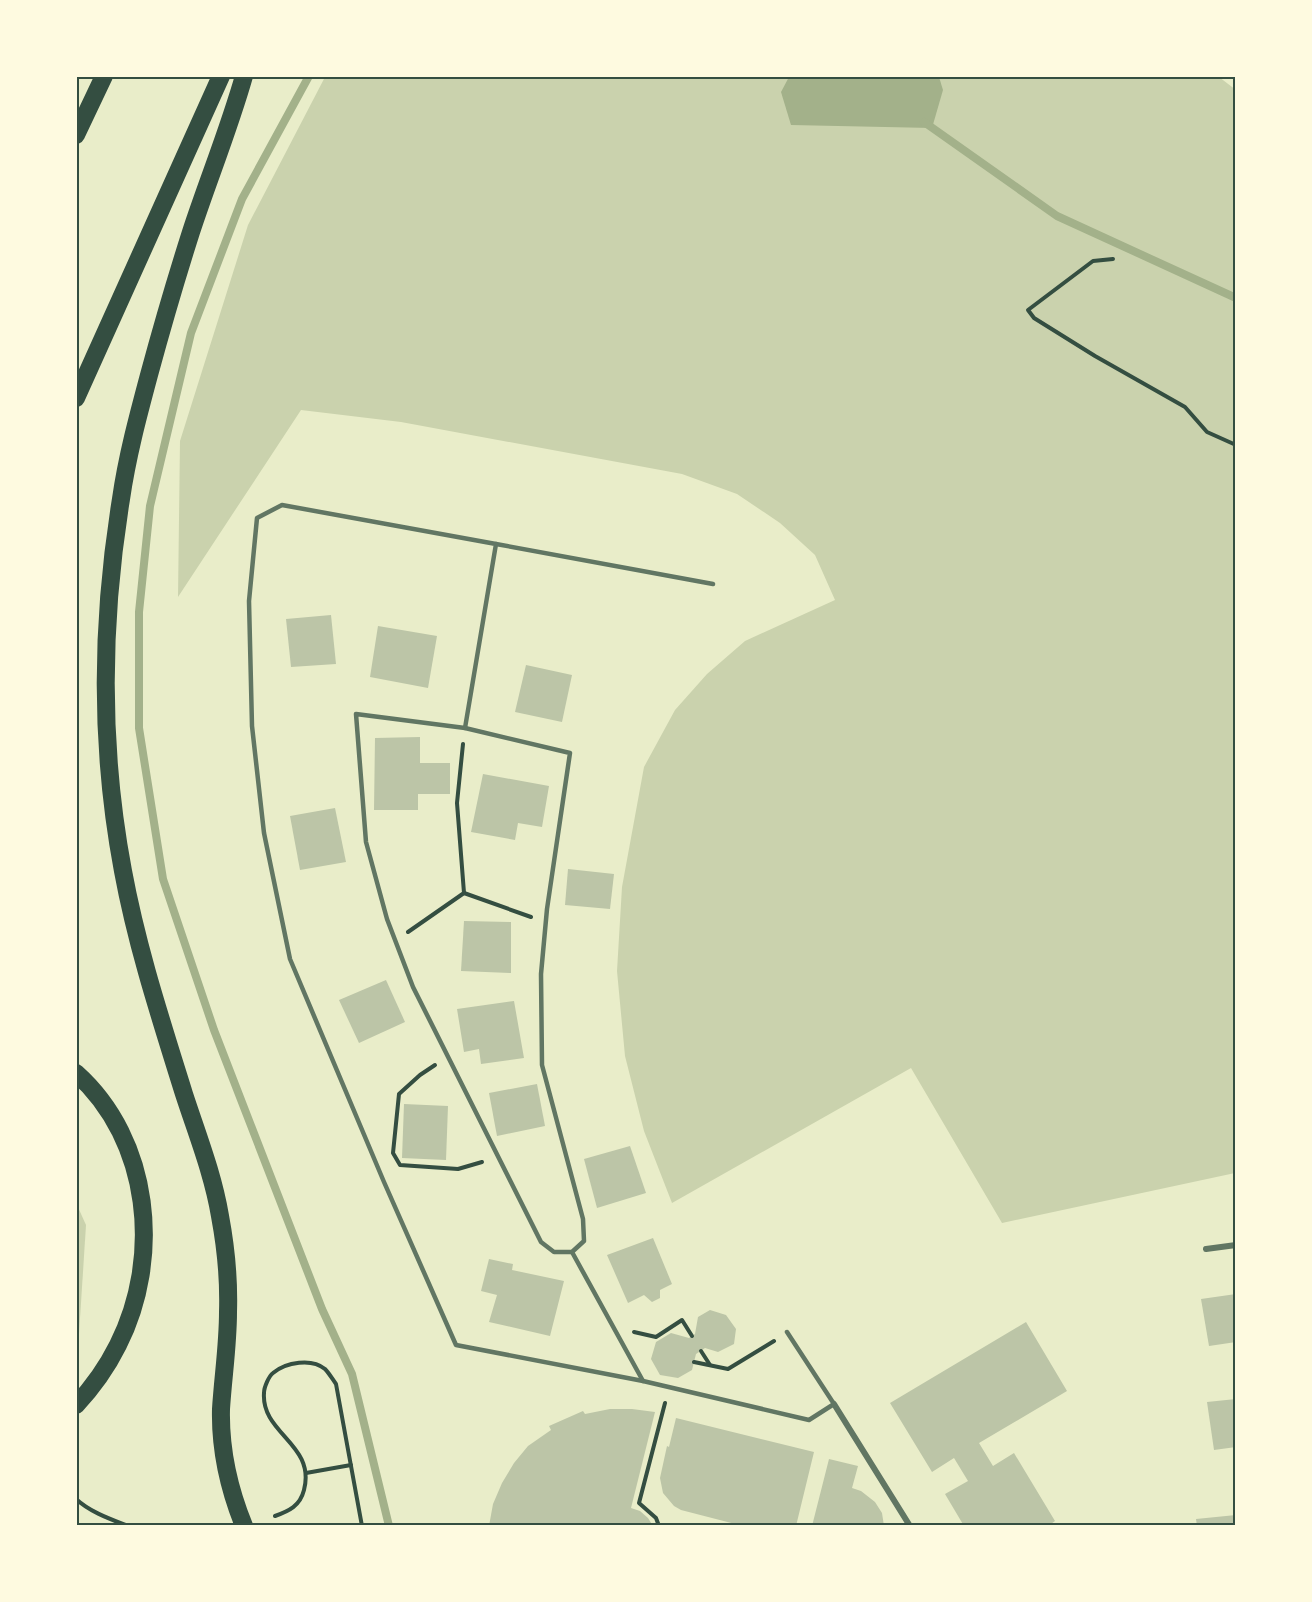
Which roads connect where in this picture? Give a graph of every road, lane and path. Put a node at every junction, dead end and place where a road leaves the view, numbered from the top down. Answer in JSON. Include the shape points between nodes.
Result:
{"nodes":[{"id":1,"x":104,"y":76,"type":"edge"},
{"id":2,"x":221,"y":76,"type":"edge"},
{"id":3,"x":244,"y":76,"type":"edge"},
{"id":4,"x":76,"y":135,"type":"edge"},
{"id":5,"x":1113,"y":259,"type":"dead end"},
{"id":6,"x":76,"y":398,"type":"edge"},
{"id":7,"x":1236,"y":445,"type":"edge"},
{"id":8,"x":496,"y":544,"type":"junction"},
{"id":9,"x":713,"y":584,"type":"dead end"},
{"id":10,"x":465,"y":728,"type":"junction"},
{"id":11,"x":464,"y":893,"type":"junction"},
{"id":12,"x":546,"y":922,"type":"junction"},
{"id":13,"x":395,"y":941,"type":"junction"},
{"id":14,"x":448,"y":1057,"type":"junction"},
{"id":15,"x":76,"y":1073,"type":"edge"},
{"id":16,"x":497,"y":1153,"type":"junction"},
{"id":17,"x":1236,"y":1245,"type":"edge"},
{"id":18,"x":1206,"y":1249,"type":"dead end"},
{"id":19,"x":572,"y":1252,"type":"junction"},
{"id":20,"x":787,"y":1332,"type":"joint"},
{"id":21,"x":692,"y":1336,"type":"dead end"},
{"id":22,"x":656,"y":1337,"type":"dead end"},
{"id":23,"x":701,"y":1351,"type":"dead end"},
{"id":24,"x":694,"y":1362,"type":"dead end"},
{"id":25,"x":710,"y":1365,"type":"junction"},
{"id":26,"x":643,"y":1381,"type":"junction"},
{"id":27,"x":834,"y":1404,"type":"junction"},
{"id":28,"x":76,"y":1405,"type":"edge"},
{"id":29,"x":663,"y":1416,"type":"dead end"},
{"id":30,"x":351,"y":1465,"type":"junction"},
{"id":31,"x":306,"y":1473,"type":"junction"},
{"id":32,"x":76,"y":1499,"type":"edge"},
{"id":33,"x":275,"y":1516,"type":"dead end"},
{"id":34,"x":128,"y":1526,"type":"edge"},
{"id":35,"x":244,"y":1526,"type":"edge"},
{"id":36,"x":362,"y":1526,"type":"edge"},
{"id":37,"x":659,"y":1526,"type":"edge"},
{"id":38,"x":910,"y":1526,"type":"edge"}],
"edges":[{"from":1,"to":4,"type":"highway"},
{"from":2,"to":6,"type":"highway"},
{"from":3,"to":35,"type":"highway","via":[[191,231],[134,433],[112,561],[106,690],[114,809],[134,926],[220,1212],[228,1281],[222,1444],[230,1486]]},
{"from":5,"to":7,"type":"path","via":[[1093,261],[1028,310],[1034,318],[1095,356],[1185,407],[1207,432]]},
{"from":8,"to":9,"type":"lane"},
{"from":8,"to":10,"type":"lane"},
{"from":8,"to":26,"type":"lane","via":[[282,505],[257,518],[249,624],[252,726],[264,833],[290,959],[456,1346]]},
{"from":10,"to":11,"type":"path","via":[[457,803]]},
{"from":10,"to":12,"type":"lane","via":[[570,753]]},
{"from":10,"to":13,"type":"lane","via":[[356,714],[366,842]]},
{"from":11,"to":12,"type":"path"},
{"from":11,"to":13,"type":"path"},
{"from":12,"to":19,"type":"lane","via":[[541,975],[542,1065],[583,1219],[584,1240]]},
{"from":13,"to":14,"type":"lane"},
{"from":14,"to":16,"type":"lane"},
{"from":14,"to":16,"type":"path","via":[[420,1074],[399,1094],[393,1153],[400,1165],[458,1169]]},
{"from":15,"to":28,"type":"highway","via":[[98,1096],[127,1144],[142,1199],[144,1229],[143,1259],[130,1316],[104,1370]]},
{"from":16,"to":19,"type":"lane","via":[[541,1242],[554,1252]]},
{"from":17,"to":18,"type":"street"},
{"from":19,"to":26,"type":"lane"},
{"from":20,"to":25,"type":"path","via":[[728,1369]]},
{"from":20,"to":27,"type":"lane"},
{"from":21,"to":22,"type":"path","via":[[682,1320]]},
{"from":23,"to":25,"type":"path"},
{"from":24,"to":25,"type":"path"},
{"from":26,"to":27,"type":"lane","via":[[809,1420]]},
{"from":27,"to":38,"type":"street"},
{"from":29,"to":37,"type":"path","via":[[639,1503]]},
{"from":30,"to":31,"type":"path"},
{"from":30,"to":31,"type":"path","via":[[336,1384],[325,1369],[307,1362],[290,1364],[272,1373],[264,1391],[265,1408],[298,1452]]},
{"from":30,"to":36,"type":"path"},
{"from":31,"to":33,"type":"path","via":[[302,1499],[291,1510]]},
{"from":32,"to":34,"type":"path"}]}
